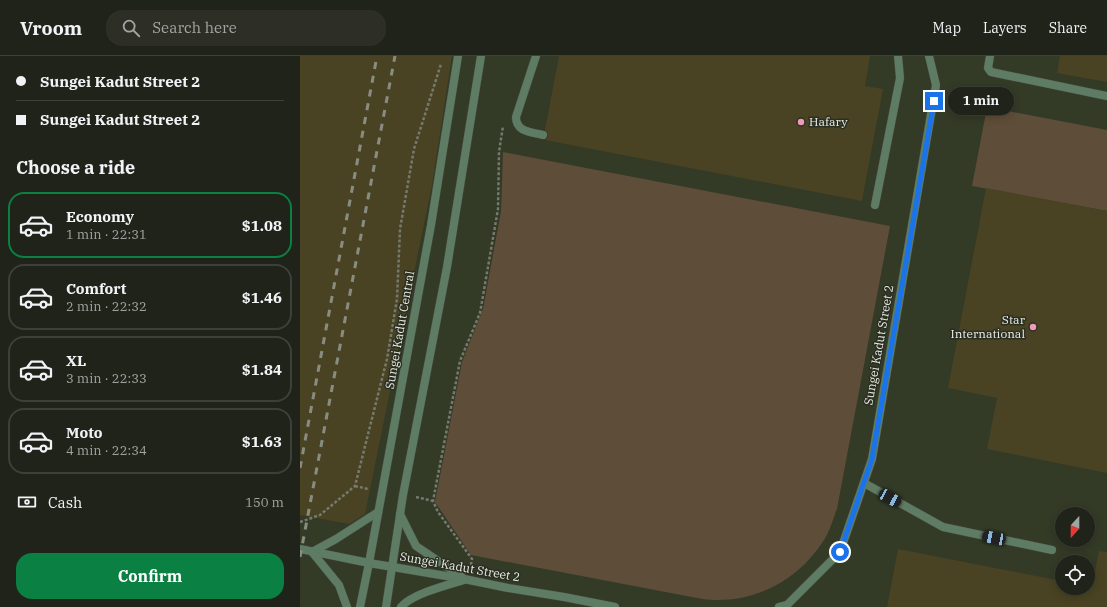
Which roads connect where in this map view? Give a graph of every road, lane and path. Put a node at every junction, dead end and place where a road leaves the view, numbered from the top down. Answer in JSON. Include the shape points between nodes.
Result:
{"nodes":[{"id":1,"x":458,"y":56,"type":"edge"},
{"id":2,"x":481,"y":56,"type":"edge"},
{"id":3,"x":536,"y":56,"type":"edge"},
{"id":4,"x":898,"y":56,"type":"edge"},
{"id":5,"x":929,"y":56,"type":"edge"},
{"id":6,"x":934,"y":56,"type":"edge"},
{"id":7,"x":990,"y":56,"type":"edge"},
{"id":8,"x":441,"y":61,"type":"dead end"},
{"id":9,"x":1107,"y":96,"type":"edge"},
{"id":10,"x":503,"y":124,"type":"dead end"},
{"id":11,"x":543,"y":135,"type":"dead end"},
{"id":12,"x":875,"y":205,"type":"dead end"},
{"id":13,"x":864,"y":483,"type":"junction"},
{"id":14,"x":378,"y":512,"type":"junction"},
{"id":15,"x":400,"y":514,"type":"junction"},
{"id":16,"x":300,"y":522,"type":"edge"},
{"id":17,"x":300,"y":549,"type":"edge"},
{"id":18,"x":1052,"y":550,"type":"dead end"},
{"id":19,"x":312,"y":552,"type":"junction"},
{"id":20,"x":369,"y":564,"type":"junction"},
{"id":21,"x":392,"y":568,"type":"junction"},
{"id":22,"x":466,"y":580,"type":"junction"},
{"id":23,"x":347,"y":607,"type":"edge"},
{"id":24,"x":360,"y":607,"type":"edge"},
{"id":25,"x":386,"y":607,"type":"edge"},
{"id":26,"x":401,"y":607,"type":"edge"},
{"id":27,"x":615,"y":607,"type":"edge"},
{"id":28,"x":779,"y":607,"type":"edge"}],
"edges":[{"from":1,"to":14,"type":"street","name":"Sungei Kadut Central","via":[[431,225]]},
{"from":2,"to":15,"type":"street","via":[[447,267]]},
{"from":3,"to":11,"type":"street","via":[[516,122],[523,130]]},
{"from":4,"to":12,"type":"street","via":[[900,78]]},
{"from":5,"to":6,"type":"street"},
{"from":5,"to":13,"type":"street","name":"Sungei Kadut Street 2","via":[[936,85],[872,459]]},
{"from":7,"to":9,"type":"street","via":[[988,68],[991,72]]},
{"from":8,"to":16,"type":"path","via":[[414,149],[400,229],[397,299],[387,359],[355,486],[320,515]]},
{"from":10,"to":22,"type":"path","via":[[499,152],[498,209],[480,312],[460,361],[433,501],[472,559]]},
{"from":13,"to":18,"type":"street","via":[[942,527]]},
{"from":13,"to":28,"type":"street","name":"Sungei Kadut Street 2","via":[[840,552],[787,605]]},
{"from":14,"to":19,"type":"street"},
{"from":14,"to":20,"type":"street","name":"Sungei Kadut Central"},
{"from":15,"to":21,"type":"street"},
{"from":15,"to":22,"type":"street","via":[[416,546]]},
{"from":17,"to":19,"type":"street","name":"Sungei Kadut Street 2"},
{"from":19,"to":20,"type":"street","name":"Sungei Kadut Street 2"},
{"from":19,"to":23,"type":"street","via":[[339,585]]},
{"from":20,"to":21,"type":"street","name":"Sungei Kadut Street 2"},
{"from":20,"to":24,"type":"street","name":"Sungei Kadut Central"},
{"from":21,"to":22,"type":"street","name":"Sungei Kadut Street 2"},
{"from":21,"to":25,"type":"street"},
{"from":22,"to":26,"type":"street","via":[[421,594]]},
{"from":22,"to":27,"type":"street","name":"Sungei Kadut Street 2"}]}
